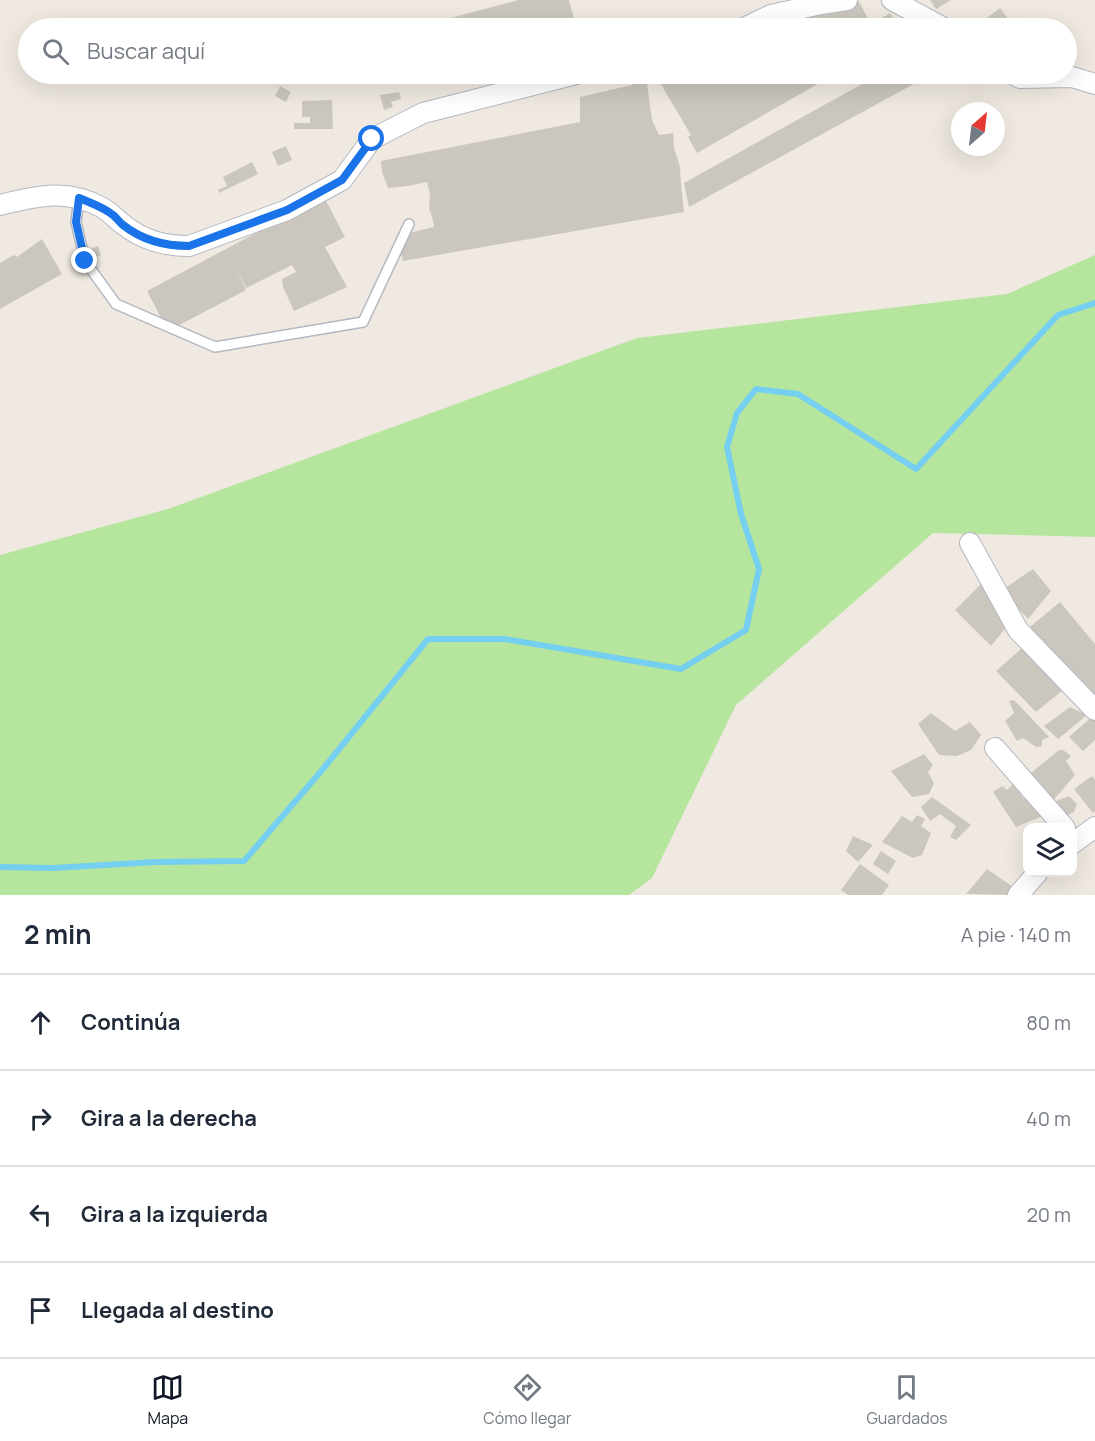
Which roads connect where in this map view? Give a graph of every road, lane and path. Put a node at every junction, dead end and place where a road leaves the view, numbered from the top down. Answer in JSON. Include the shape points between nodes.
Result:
{"nodes":[{"id":1,"x":847,"y":0,"type":"edge"},
{"id":2,"x":892,"y":0,"type":"edge"},
{"id":3,"x":765,"y":18,"type":"edge"},
{"id":4,"x":926,"y":18,"type":"edge"},
{"id":5,"x":1077,"y":79,"type":"edge"},
{"id":6,"x":537,"y":84,"type":"edge"},
{"id":7,"x":1095,"y":84,"type":"edge"},
{"id":8,"x":79,"y":198,"type":"junction"},
{"id":9,"x":0,"y":205,"type":"edge"},
{"id":10,"x":409,"y":224,"type":"dead end"},
{"id":11,"x":970,"y":543,"type":"dead end"},
{"id":12,"x":1095,"y":710,"type":"edge"},
{"id":13,"x":995,"y":748,"type":"dead end"},
{"id":14,"x":1060,"y":823,"type":"edge"},
{"id":15,"x":1095,"y":827,"type":"edge"},
{"id":16,"x":1077,"y":835,"type":"edge"},
{"id":17,"x":1034,"y":877,"type":"edge"},
{"id":18,"x":1018,"y":895,"type":"edge"}],
"edges":[{"from":1,"to":3,"type":"street"},
{"from":2,"to":4,"type":"street"},
{"from":5,"to":7,"type":"street"},
{"from":6,"to":8,"type":"street","via":[[423,113],[372,139],[342,180],[287,210],[189,246],[145,238],[102,208]]},
{"from":8,"to":9,"type":"street","via":[[38,196]]},
{"from":8,"to":10,"type":"lane","via":[[76,222],[85,261],[116,304],[215,347],[363,322]]},
{"from":11,"to":12,"type":"street","via":[[1018,630]]},
{"from":13,"to":14,"type":"street"},
{"from":15,"to":16,"type":"street"},
{"from":17,"to":18,"type":"street"}]}
